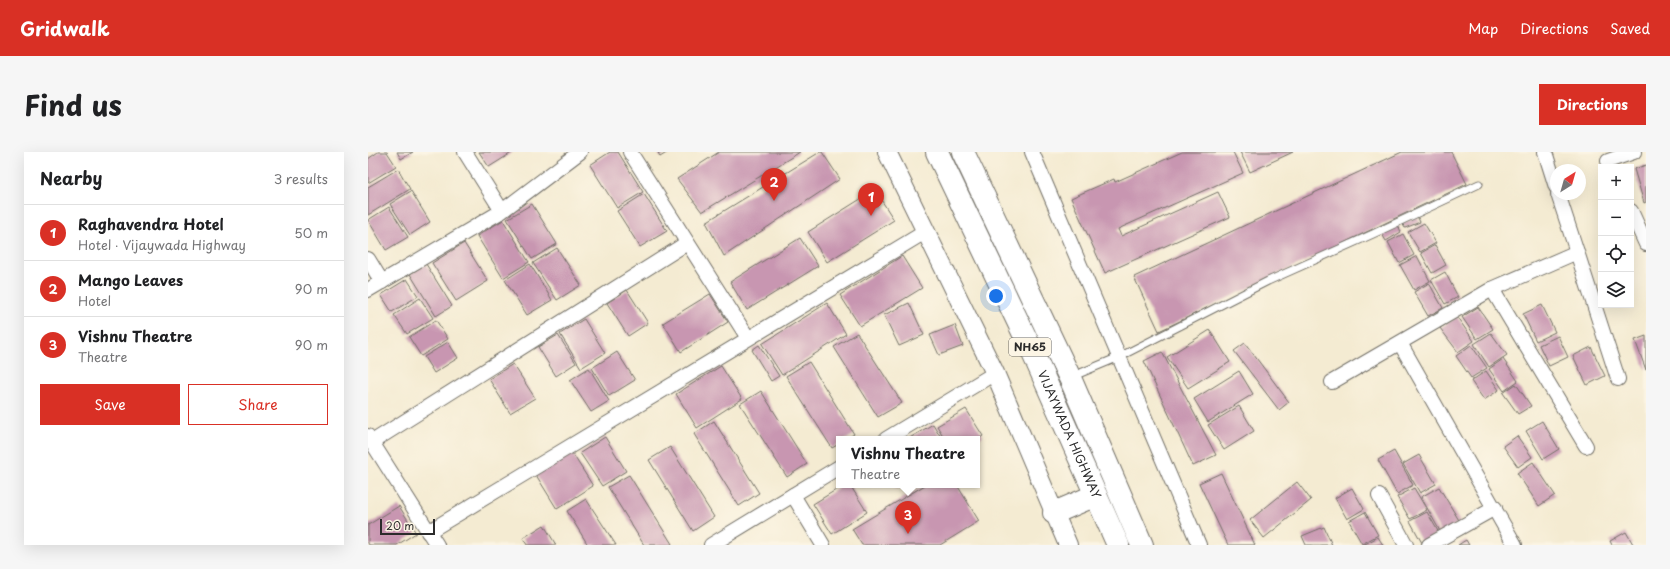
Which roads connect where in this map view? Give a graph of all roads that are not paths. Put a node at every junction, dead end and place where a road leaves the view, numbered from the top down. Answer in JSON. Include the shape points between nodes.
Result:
{"nodes":[{"id":1,"x":465,"y":152,"type":"edge"},
{"id":2,"x":580,"y":152,"type":"edge"},
{"id":3,"x":630,"y":152,"type":"edge"},
{"id":4,"x":887,"y":152,"type":"edge"},
{"id":5,"x":937,"y":152,"type":"edge"},
{"id":6,"x":963,"y":152,"type":"edge"},
{"id":7,"x":1032,"y":152,"type":"edge"},
{"id":8,"x":1545,"y":152,"type":"edge"},
{"id":9,"x":1634,"y":152,"type":"edge"},
{"id":10,"x":1608,"y":160,"type":"edge"},
{"id":11,"x":1550,"y":168,"type":"edge"},
{"id":12,"x":1479,"y":184,"type":"dead end"},
{"id":13,"x":1560,"y":200,"type":"edge"},
{"id":14,"x":502,"y":211,"type":"junction"},
{"id":15,"x":1634,"y":218,"type":"edge"},
{"id":16,"x":925,"y":232,"type":"junction"},
{"id":17,"x":687,"y":243,"type":"junction"},
{"id":18,"x":1646,"y":244,"type":"edge"},
{"id":19,"x":1577,"y":252,"type":"junction"},
{"id":20,"x":368,"y":259,"type":"edge"},
{"id":21,"x":382,"y":282,"type":"junction"},
{"id":22,"x":1492,"y":289,"type":"junction"},
{"id":23,"x":368,"y":290,"type":"edge"},
{"id":24,"x":748,"y":338,"type":"junction"},
{"id":25,"x":1400,"y":343,"type":"junction"},
{"id":26,"x":1119,"y":357,"type":"junction"},
{"id":27,"x":995,"y":373,"type":"junction"},
{"id":28,"x":1070,"y":378,"type":"junction"},
{"id":29,"x":1618,"y":379,"type":"dead end"},
{"id":30,"x":1332,"y":382,"type":"dead end"},
{"id":31,"x":891,"y":436,"type":"edge"},
{"id":32,"x":370,"y":439,"type":"edge"},
{"id":33,"x":1586,"y":446,"type":"dead end"},
{"id":34,"x":836,"y":469,"type":"edge"},
{"id":35,"x":793,"y":495,"type":"junction"},
{"id":36,"x":1096,"y":495,"type":"junction"},
{"id":37,"x":1379,"y":496,"type":"dead end"},
{"id":38,"x":1494,"y":508,"type":"junction"},
{"id":39,"x":1054,"y":512,"type":"junction"},
{"id":40,"x":428,"y":532,"type":"junction"},
{"id":41,"x":437,"y":545,"type":"edge"},
{"id":42,"x":711,"y":545,"type":"edge"},
{"id":43,"x":822,"y":545,"type":"edge"},
{"id":44,"x":1068,"y":545,"type":"edge"},
{"id":45,"x":1118,"y":545,"type":"edge"},
{"id":46,"x":1142,"y":545,"type":"edge"},
{"id":47,"x":1199,"y":545,"type":"edge"},
{"id":48,"x":1406,"y":545,"type":"edge"},
{"id":49,"x":1429,"y":545,"type":"edge"},
{"id":50,"x":1515,"y":545,"type":"edge"}],
"edges":[{"from":1,"to":14,"type":"street"},
{"from":2,"to":14,"type":"street"},
{"from":3,"to":17,"type":"street"},
{"from":4,"to":16,"type":"street"},
{"from":5,"to":36,"type":"highway","name":"VIJAYWADA HIGHWAY","number":"NH65","via":[[1032,351]]},
{"from":6,"to":28,"type":"highway","name":"VIJAYWADA HIGHWAY","number":"NH65"},
{"from":7,"to":26,"type":"street"},
{"from":8,"to":11,"type":"street"},
{"from":9,"to":10,"type":"street"},
{"from":12,"to":26,"type":"lane","via":[[1268,281]]},
{"from":13,"to":19,"type":"street"},
{"from":14,"to":21,"type":"street"},
{"from":15,"to":18,"type":"street"},
{"from":16,"to":24,"type":"street"},
{"from":16,"to":27,"type":"street"},
{"from":17,"to":24,"type":"street"},
{"from":17,"to":32,"type":"street"},
{"from":19,"to":22,"type":"street"},
{"from":19,"to":29,"type":"street"},
{"from":20,"to":21,"type":"street"},
{"from":21,"to":23,"type":"street"},
{"from":22,"to":25,"type":"street"},
{"from":22,"to":33,"type":"street"},
{"from":24,"to":40,"type":"street"},
{"from":25,"to":30,"type":"street"},
{"from":25,"to":38,"type":"street"},
{"from":26,"to":28,"type":"lane"},
{"from":26,"to":47,"type":"street"},
{"from":27,"to":31,"type":"street"},
{"from":27,"to":39,"type":"street"},
{"from":28,"to":46,"type":"highway","name":"VIJAYWADA HIGHWAY","number":"NH65"},
{"from":32,"to":40,"type":"street"},
{"from":34,"to":35,"type":"street"},
{"from":35,"to":42,"type":"street"},
{"from":35,"to":43,"type":"street"},
{"from":36,"to":39,"type":"highway"},
{"from":36,"to":45,"type":"highway","name":"VIJAYWADA HIGHWAY","number":"NH65"},
{"from":37,"to":48,"type":"street"},
{"from":38,"to":49,"type":"street"},
{"from":38,"to":50,"type":"street"},
{"from":39,"to":44,"type":"street"},
{"from":40,"to":41,"type":"street"}]}
